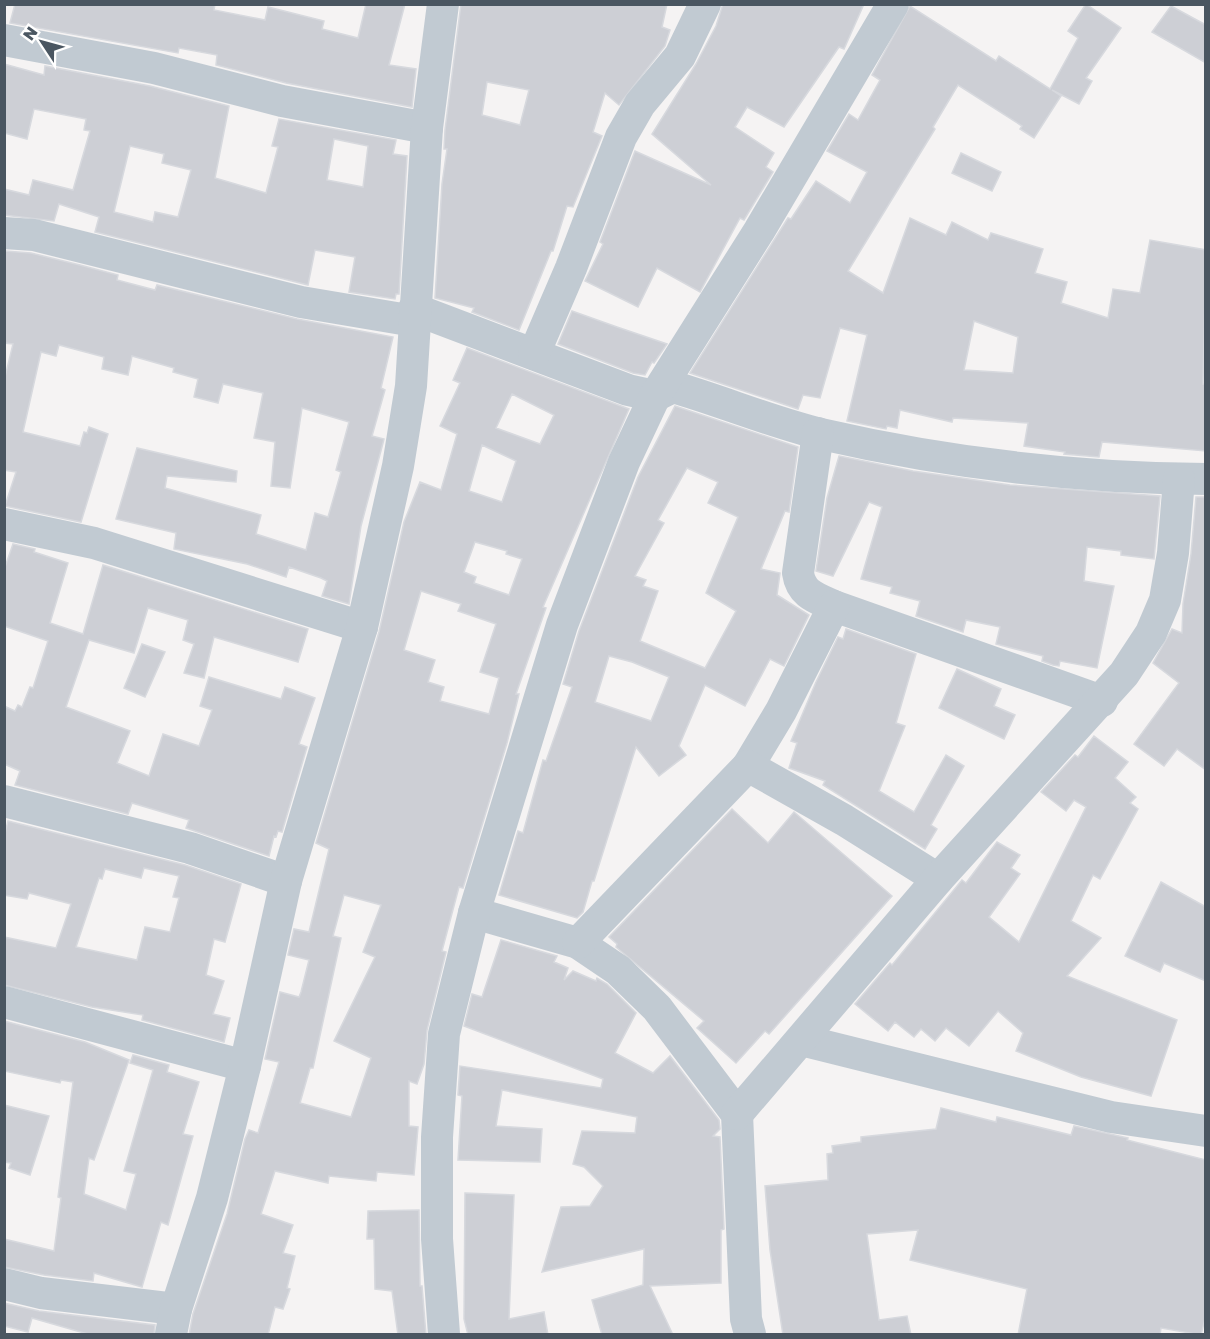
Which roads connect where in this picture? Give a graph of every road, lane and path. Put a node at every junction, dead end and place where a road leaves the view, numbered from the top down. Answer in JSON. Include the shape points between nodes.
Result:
{"nodes":[{"id":1,"x":442,"y":4,"type":"edge"},
{"id":2,"x":705,"y":4,"type":"edge"},
{"id":3,"x":892,"y":4,"type":"edge"},
{"id":4,"x":4,"y":40,"type":"edge"},
{"id":5,"x":428,"y":128,"type":"junction"},
{"id":6,"x":4,"y":233,"type":"edge"},
{"id":7,"x":414,"y":315,"type":"junction"},
{"id":8,"x":534,"y":354,"type":"junction"},
{"id":9,"x":655,"y":396,"type":"junction"},
{"id":10,"x":818,"y":433,"type":"junction"},
{"id":11,"x":1192,"y":479,"type":"edge"},
{"id":12,"x":4,"y":524,"type":"edge"},
{"id":13,"x":834,"y":606,"type":"junction"},
{"id":14,"x":362,"y":627,"type":"junction"},
{"id":15,"x":1102,"y":701,"type":"junction"},
{"id":16,"x":748,"y":766,"type":"junction"},
{"id":17,"x":4,"y":801,"type":"edge"},
{"id":18,"x":938,"y":879,"type":"junction"},
{"id":19,"x":286,"y":881,"type":"junction"},
{"id":20,"x":474,"y":914,"type":"junction"},
{"id":21,"x":578,"y":943,"type":"junction"},
{"id":22,"x":4,"y":1002,"type":"edge"},
{"id":23,"x":801,"y":1040,"type":"junction"},
{"id":24,"x":245,"y":1066,"type":"junction"},
{"id":25,"x":737,"y":1114,"type":"junction"},
{"id":26,"x":1206,"y":1131,"type":"edge"},
{"id":27,"x":4,"y":1284,"type":"edge"},
{"id":28,"x":173,"y":1322,"type":"edge"},
{"id":29,"x":444,"y":1335,"type":"edge"},
{"id":30,"x":750,"y":1335,"type":"edge"}],
"edges":[{"from":1,"to":5,"type":"street"},
{"from":2,"to":8,"type":"street","via":[[680,56],[640,104],[621,137]]},
{"from":3,"to":9,"type":"street","via":[[759,231]]},
{"from":4,"to":5,"type":"street","via":[[154,68],[282,100]]},
{"from":5,"to":7,"type":"street"},
{"from":6,"to":7,"type":"street","via":[[34,235],[301,302]]},
{"from":7,"to":8,"type":"street"},
{"from":7,"to":14,"type":"street","via":[[411,386],[398,466]]},
{"from":8,"to":9,"type":"street","via":[[628,390]]},
{"from":9,"to":10,"type":"street","via":[[673,387]]},
{"from":9,"to":20,"type":"street","via":[[620,472],[562,626]]},
{"from":10,"to":11,"type":"street","via":[[1024,469]]},
{"from":10,"to":13,"type":"street","via":[[798,573],[806,593]]},
{"from":11,"to":15,"type":"street","via":[[1165,600],[1151,633]]},
{"from":12,"to":14,"type":"street","via":[[94,543]]},
{"from":13,"to":15,"type":"street"},
{"from":13,"to":16,"type":"street","via":[[781,711]]},
{"from":14,"to":19,"type":"street"},
{"from":15,"to":18,"type":"street"},
{"from":16,"to":18,"type":"street","via":[[835,814]]},
{"from":16,"to":21,"type":"street"},
{"from":17,"to":19,"type":"street","via":[[190,848]]},
{"from":18,"to":23,"type":"street"},
{"from":19,"to":24,"type":"street"},
{"from":20,"to":21,"type":"street"},
{"from":20,"to":29,"type":"street","via":[[444,1034],[436,1137],[437,1239]]},
{"from":21,"to":25,"type":"street","via":[[618,970],[657,1008]]},
{"from":22,"to":24,"type":"street"},
{"from":23,"to":25,"type":"street"},
{"from":23,"to":26,"type":"street","via":[[1111,1118]]},
{"from":24,"to":28,"type":"street","via":[[212,1198]]},
{"from":25,"to":30,"type":"street","via":[[746,1319]]},
{"from":27,"to":28,"type":"street"}]}
